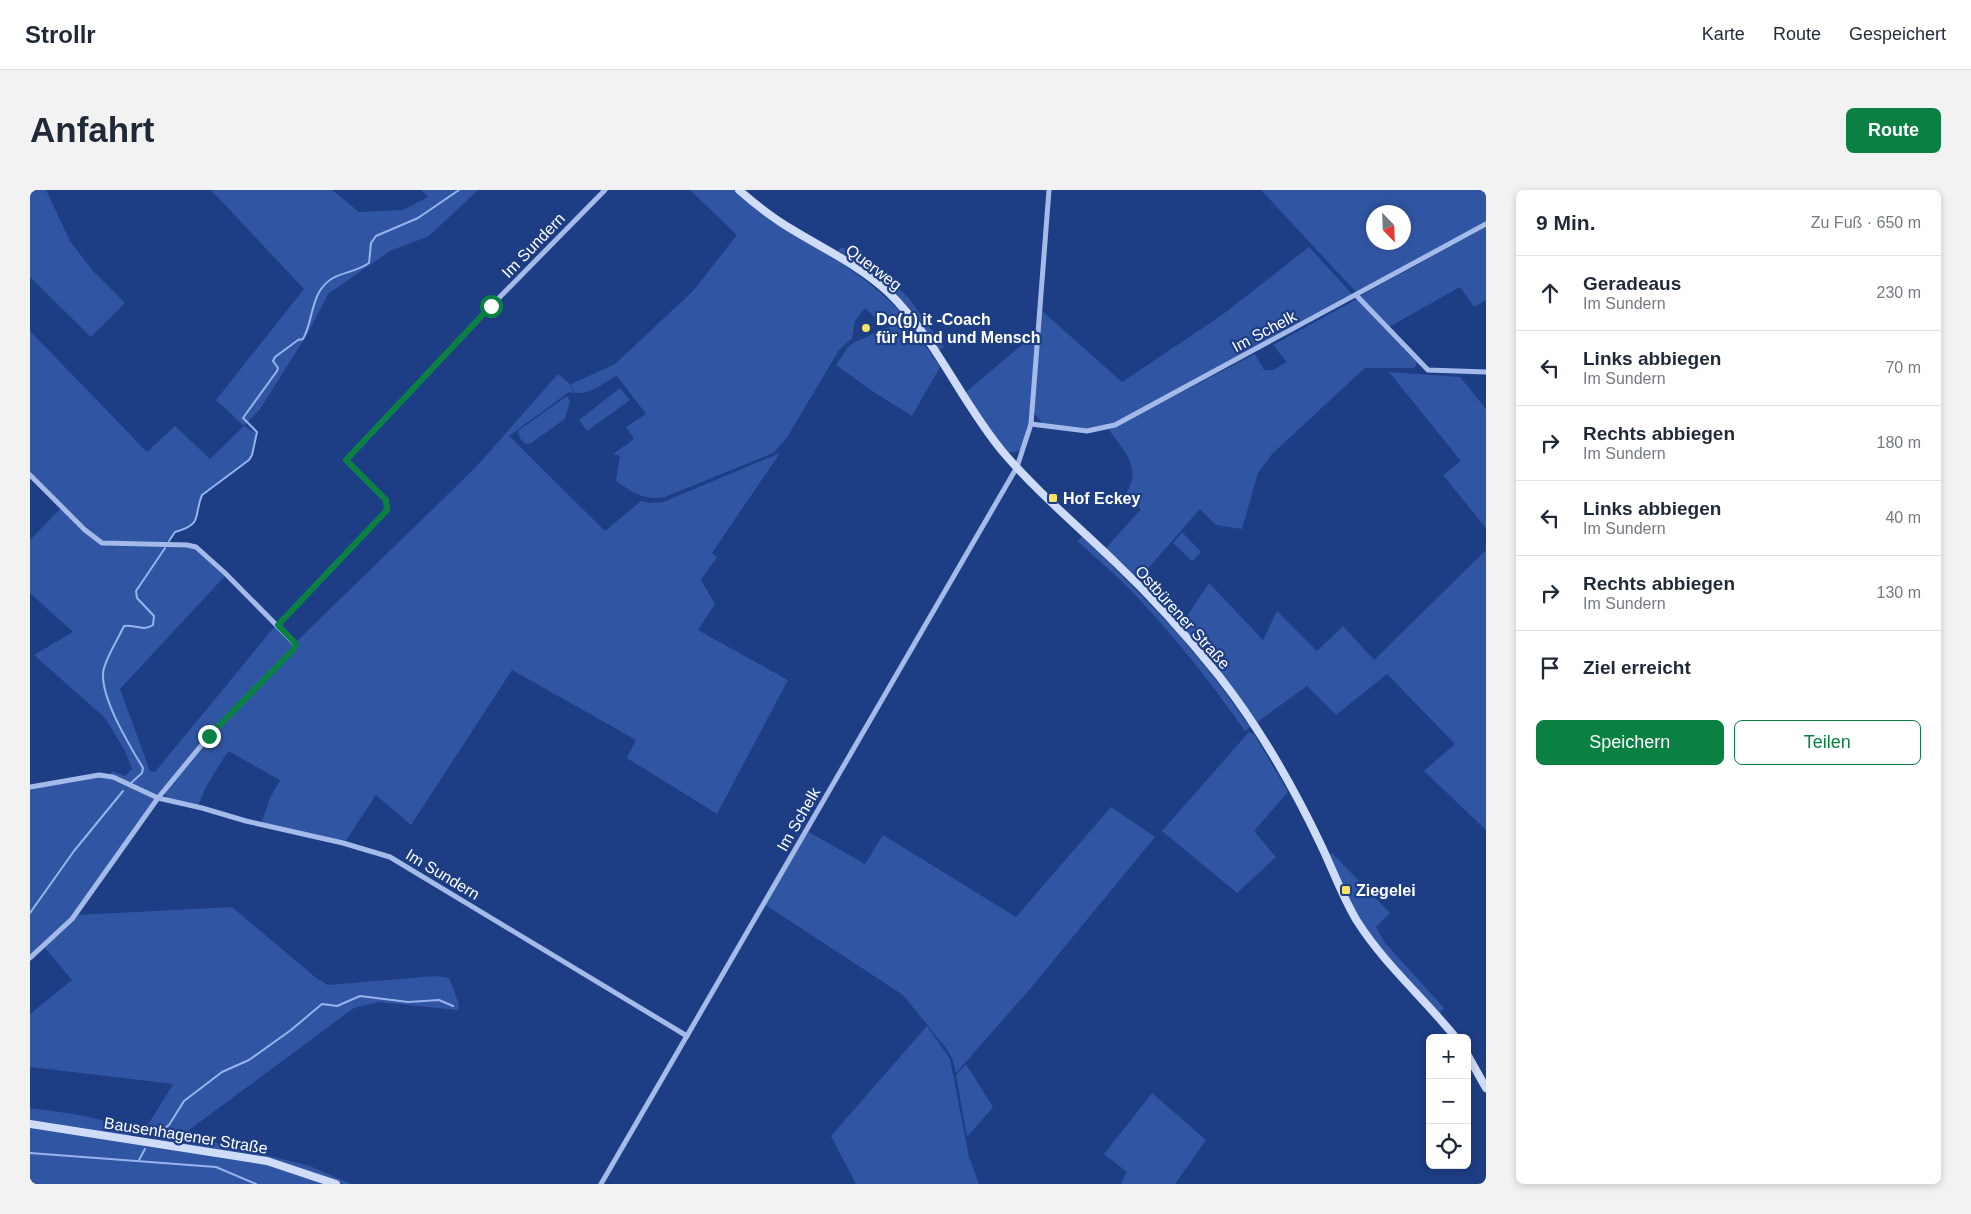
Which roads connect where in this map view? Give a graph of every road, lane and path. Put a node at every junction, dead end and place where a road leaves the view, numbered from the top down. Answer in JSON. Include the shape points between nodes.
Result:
{"nodes":[{"id":1,"x":605,"y":190,"type":"edge"},
{"id":2,"x":739,"y":190,"type":"edge"},
{"id":3,"x":1049,"y":190,"type":"edge"},
{"id":4,"x":1486,"y":224,"type":"edge"},
{"id":5,"x":1356,"y":295,"type":"junction"},
{"id":6,"x":1486,"y":372,"type":"edge"},
{"id":7,"x":1031,"y":424,"type":"junction"},
{"id":8,"x":1017,"y":467,"type":"junction"},
{"id":9,"x":30,"y":475,"type":"edge"},
{"id":10,"x":278,"y":625,"type":"junction"},
{"id":11,"x":30,"y":787,"type":"edge"},
{"id":12,"x":158,"y":798,"type":"junction"},
{"id":13,"x":30,"y":958,"type":"edge"},
{"id":14,"x":1453,"y":1034,"type":"edge"},
{"id":15,"x":687,"y":1036,"type":"junction"},
{"id":16,"x":1471,"y":1061,"type":"edge"},
{"id":17,"x":1486,"y":1088,"type":"edge"},
{"id":18,"x":30,"y":1124,"type":"edge"},
{"id":19,"x":336,"y":1184,"type":"edge"},
{"id":20,"x":601,"y":1184,"type":"edge"}],
"edges":[{"from":1,"to":10,"type":"street","name":"Im Sundern","via":[[346,460],[386,500],[387,510]]},
{"from":2,"to":8,"type":"street","name":"Querweg","via":[[777,220],[842,259],[888,292],[919,327],[982,425]]},
{"from":3,"to":7,"type":"street"},
{"from":4,"to":5,"type":"street","name":"Im Schelk"},
{"from":5,"to":6,"type":"street","via":[[1428,370]]},
{"from":5,"to":7,"type":"street","name":"Im Schelk","via":[[1115,425],[1087,431]]},
{"from":7,"to":8,"type":"street"},
{"from":8,"to":14,"type":"street","name":"Ostbürener Straße","via":[[1167,615],[1220,677],[1261,736],[1291,789],[1356,919],[1401,978]]},
{"from":8,"to":15,"type":"street","name":"Im Schelk"},
{"from":9,"to":10,"type":"street","via":[[102,543],[196,546]]},
{"from":10,"to":12,"type":"street","via":[[296,644],[293,650],[209,736]]},
{"from":11,"to":12,"type":"street","name":"Im Sundern","via":[[100,775],[113,777]]},
{"from":12,"to":13,"type":"street","via":[[72,919]]},
{"from":12,"to":15,"type":"street","name":"Im Sundern","via":[[390,857]]},
{"from":15,"to":20,"type":"street","name":"Im Schelk"},
{"from":16,"to":17,"type":"street"},
{"from":18,"to":19,"type":"street","name":"Bausenhagener Straße","via":[[267,1161]]}]}
